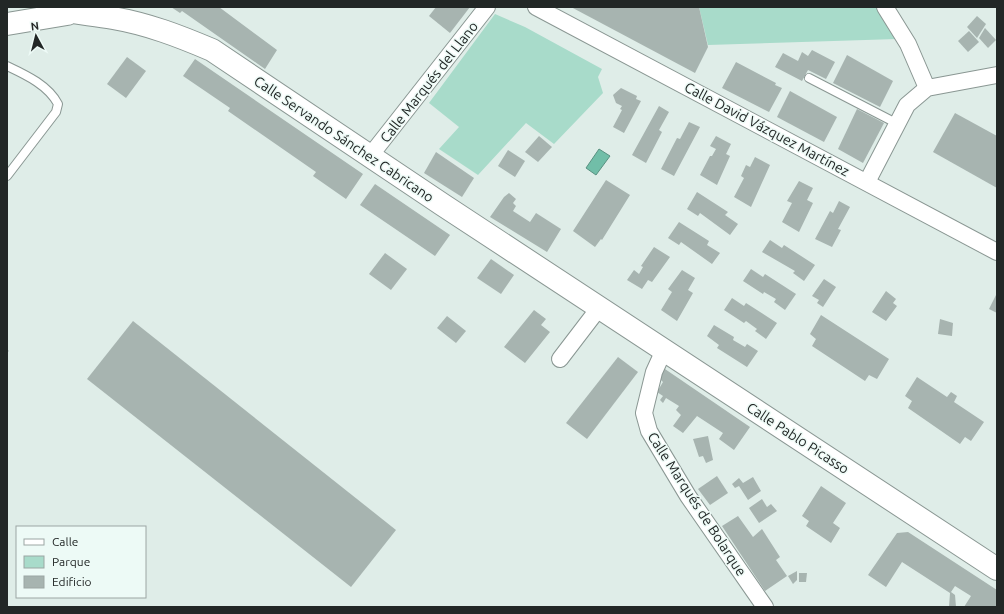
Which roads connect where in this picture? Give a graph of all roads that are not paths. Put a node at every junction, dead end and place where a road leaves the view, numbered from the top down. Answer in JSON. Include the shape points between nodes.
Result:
{"nodes":[{"id":1,"x":47,"y":7,"type":"edge"},
{"id":2,"x":93,"y":7,"type":"edge"},
{"id":3,"x":488,"y":7,"type":"edge"},
{"id":4,"x":536,"y":7,"type":"edge"},
{"id":5,"x":885,"y":7,"type":"edge"},
{"id":6,"x":72,"y":13,"type":"junction"},
{"id":7,"x":112,"y":18,"type":"junction"},
{"id":8,"x":7,"y":24,"type":"edge"},
{"id":9,"x":7,"y":66,"type":"edge"},
{"id":10,"x":997,"y":75,"type":"edge"},
{"id":11,"x":809,"y":78,"type":"dead end"},
{"id":12,"x":927,"y":88,"type":"junction"},
{"id":13,"x":898,"y":124,"type":"junction"},
{"id":14,"x":370,"y":156,"type":"junction"},
{"id":15,"x":7,"y":176,"type":"edge"},
{"id":16,"x":867,"y":182,"type":"junction"},
{"id":17,"x":997,"y":252,"type":"edge"},
{"id":18,"x":599,"y":308,"type":"junction"},
{"id":19,"x":664,"y":350,"type":"junction"},
{"id":20,"x":560,"y":358,"type":"dead end"},
{"id":21,"x":997,"y":569,"type":"edge"},
{"id":22,"x":765,"y":607,"type":"edge"}],
"edges":[{"from":1,"to":6,"type":"street","name":"Calle Servando Sánchez Cabricano"},
{"from":2,"to":7,"type":"street"},
{"from":3,"to":14,"type":"street","name":"Calle Marqués del Llano"},
{"from":4,"to":16,"type":"street","name":"Calle David Vázquez Martínez"},
{"from":5,"to":12,"type":"street","via":[[908,44]]},
{"from":6,"to":7,"type":"street","name":"Calle Servando Sánchez Cabricano"},
{"from":6,"to":8,"type":"street","name":"Calle Servando Sánchez Cabricano"},
{"from":7,"to":14,"type":"street","name":"Calle Servando Sánchez Cabricano","via":[[170,32],[212,50]]},
{"from":9,"to":15,"type":"lane","via":[[28,76],[53,94],[58,104],[56,112]]},
{"from":10,"to":12,"type":"street"},
{"from":11,"to":13,"type":"lane"},
{"from":12,"to":13,"type":"street","via":[[907,105]]},
{"from":13,"to":16,"type":"street"},
{"from":14,"to":18,"type":"street","name":"Calle Servando Sánchez Cabricano"},
{"from":16,"to":17,"type":"street","name":"Calle David Vázquez Martínez"},
{"from":18,"to":19,"type":"street","name":"Calle Pablo Picasso"},
{"from":18,"to":20,"type":"street"},
{"from":19,"to":21,"type":"street","name":"Calle Pablo Picasso"},
{"from":19,"to":22,"type":"street","name":"Calle Marqués de Bolarque","via":[[654,372],[644,413],[649,431],[688,496]]}]}
